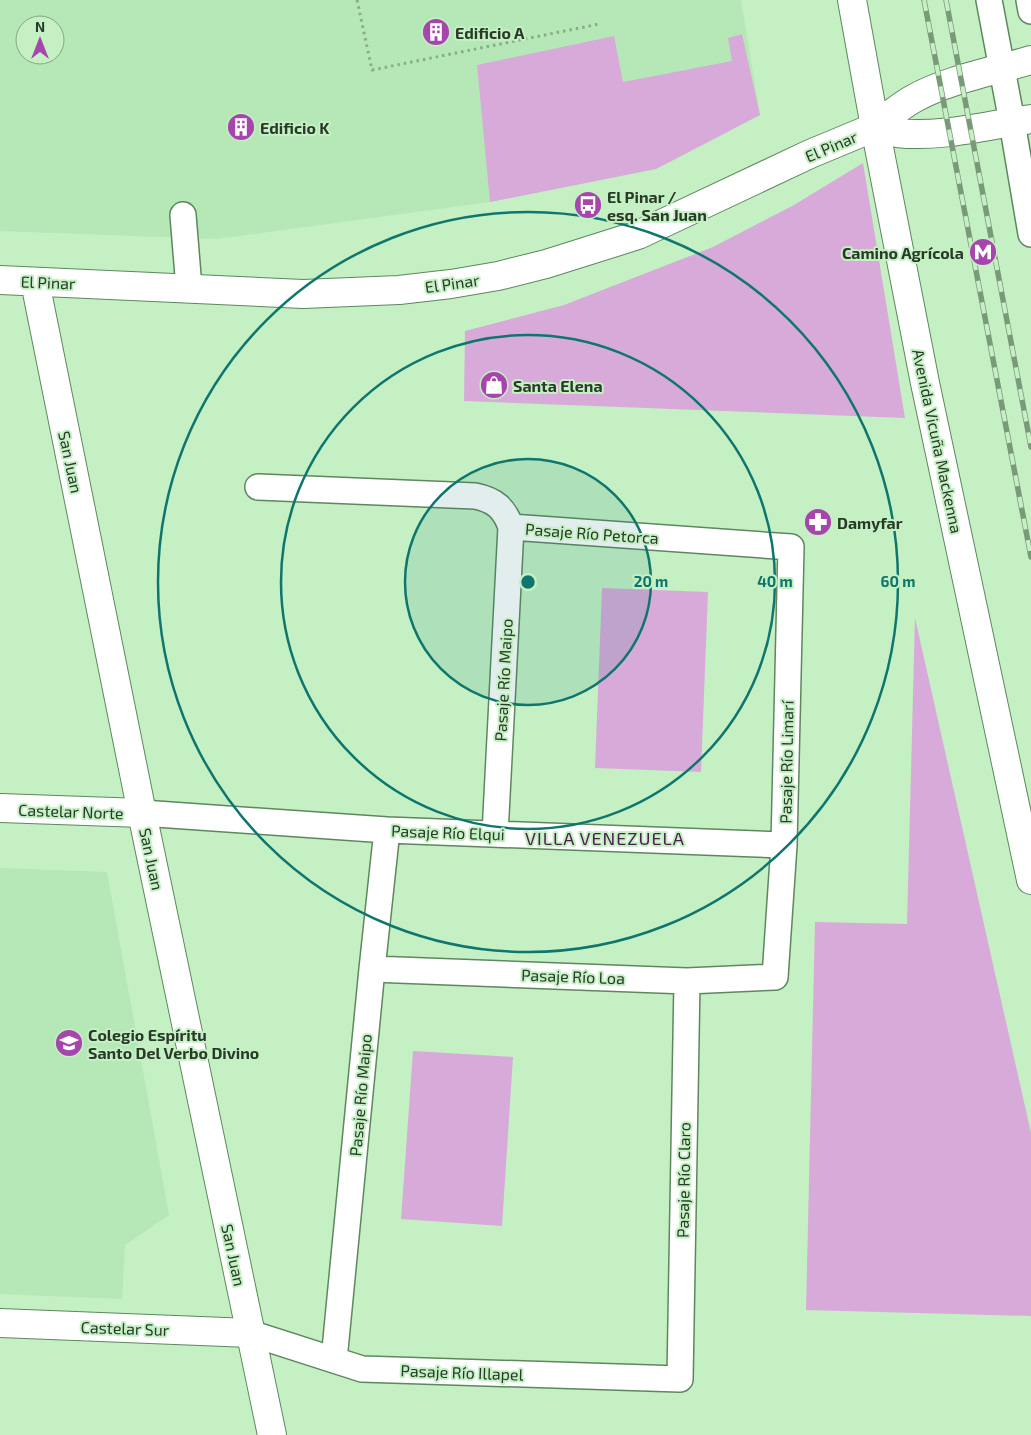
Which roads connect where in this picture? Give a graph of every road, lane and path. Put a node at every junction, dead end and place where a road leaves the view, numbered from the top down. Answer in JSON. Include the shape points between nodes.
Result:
{"nodes":[{"id":1,"x":357,"y":0,"type":"edge"},
{"id":2,"x":852,"y":0,"type":"edge"},
{"id":3,"x":988,"y":0,"type":"edge"},
{"id":4,"x":1029,"y":0,"type":"edge"},
{"id":5,"x":1031,"y":12,"type":"edge"},
{"id":6,"x":599,"y":24,"type":"dead end"},
{"id":7,"x":1031,"y":60,"type":"edge"},
{"id":8,"x":1002,"y":69,"type":"junction"},
{"id":9,"x":1022,"y":120,"type":"edge"},
{"id":10,"x":875,"y":127,"type":"junction"},
{"id":11,"x":183,"y":214,"type":"dead end"},
{"id":12,"x":1031,"y":234,"type":"edge"},
{"id":13,"x":0,"y":280,"type":"edge"},
{"id":14,"x":35,"y":282,"type":"junction"},
{"id":15,"x":189,"y":288,"type":"junction"},
{"id":16,"x":258,"y":487,"type":"dead end"},
{"id":17,"x":511,"y":527,"type":"junction"},
{"id":18,"x":791,"y":547,"type":"joint"},
{"id":19,"x":0,"y":808,"type":"edge"},
{"id":20,"x":142,"y":813,"type":"junction"},
{"id":21,"x":387,"y":830,"type":"junction"},
{"id":22,"x":495,"y":834,"type":"junction"},
{"id":23,"x":784,"y":845,"type":"junction"},
{"id":24,"x":1031,"y":880,"type":"edge"},
{"id":25,"x":372,"y":968,"type":"junction"},
{"id":26,"x":775,"y":977,"type":"joint"},
{"id":27,"x":686,"y":981,"type":"junction"},
{"id":28,"x":0,"y":1329,"type":"edge"},
{"id":29,"x":250,"y":1333,"type":"junction"},
{"id":30,"x":334,"y":1360,"type":"junction"},
{"id":31,"x":680,"y":1379,"type":"joint"},
{"id":32,"x":272,"y":1435,"type":"edge"}],
"edges":[{"from":1,"to":6,"type":"path","via":[[372,70]]},
{"from":2,"to":10,"type":"street","name":"Avenida Vicuña Mackenna"},
{"from":3,"to":8,"type":"lane"},
{"from":4,"to":5,"type":"lane"},
{"from":7,"to":8,"type":"street","name":"El Pinar"},
{"from":8,"to":9,"type":"lane"},
{"from":8,"to":10,"type":"street","name":"El Pinar","via":[[914,98]]},
{"from":9,"to":10,"type":"street","via":[[926,134]]},
{"from":9,"to":12,"type":"lane"},
{"from":10,"to":15,"type":"street","name":"El Pinar","via":[[638,235],[507,274],[451,284],[355,293]]},
{"from":10,"to":24,"type":"street","name":"Avenida Vicuña Mackenna","via":[[927,393]]},
{"from":11,"to":15,"type":"lane"},
{"from":13,"to":14,"type":"street","name":"El Pinar"},
{"from":14,"to":15,"type":"street","name":"El Pinar"},
{"from":14,"to":20,"type":"street","name":"San Juan"},
{"from":16,"to":17,"type":"lane","name":"Pasaje Río Petorca","via":[[475,496],[498,506],[507,515]]},
{"from":17,"to":18,"type":"lane","name":"Pasaje Río Petorca"},
{"from":17,"to":22,"type":"lane","name":"Pasaje Río Maipo"},
{"from":18,"to":23,"type":"lane","name":"Pasaje Río Limarí"},
{"from":19,"to":20,"type":"street","name":"Castelar Norte"},
{"from":20,"to":21,"type":"lane","name":"Pasaje Río Elqui"},
{"from":20,"to":29,"type":"street","name":"San Juan"},
{"from":21,"to":22,"type":"lane","name":"Pasaje Río Elqui"},
{"from":21,"to":25,"type":"lane","name":"Pasaje Río Maipo"},
{"from":22,"to":23,"type":"lane","name":"Pasaje Río Elqui"},
{"from":23,"to":26,"type":"lane","name":"Pasaje Río Limarí"},
{"from":25,"to":27,"type":"lane","name":"Pasaje Río Loa"},
{"from":25,"to":30,"type":"lane","name":"Pasaje Río Maipo"},
{"from":26,"to":27,"type":"lane","name":"Pasaje Río Loa"},
{"from":27,"to":31,"type":"lane","name":"Pasaje Río Claro"},
{"from":28,"to":29,"type":"street","name":"Castelar Sur"},
{"from":29,"to":30,"type":"lane","name":"Pasaje Río Illapel"},
{"from":29,"to":32,"type":"street","name":"San Juan"},
{"from":30,"to":31,"type":"lane","name":"Pasaje Río Illapel","via":[[362,1369]]}]}
